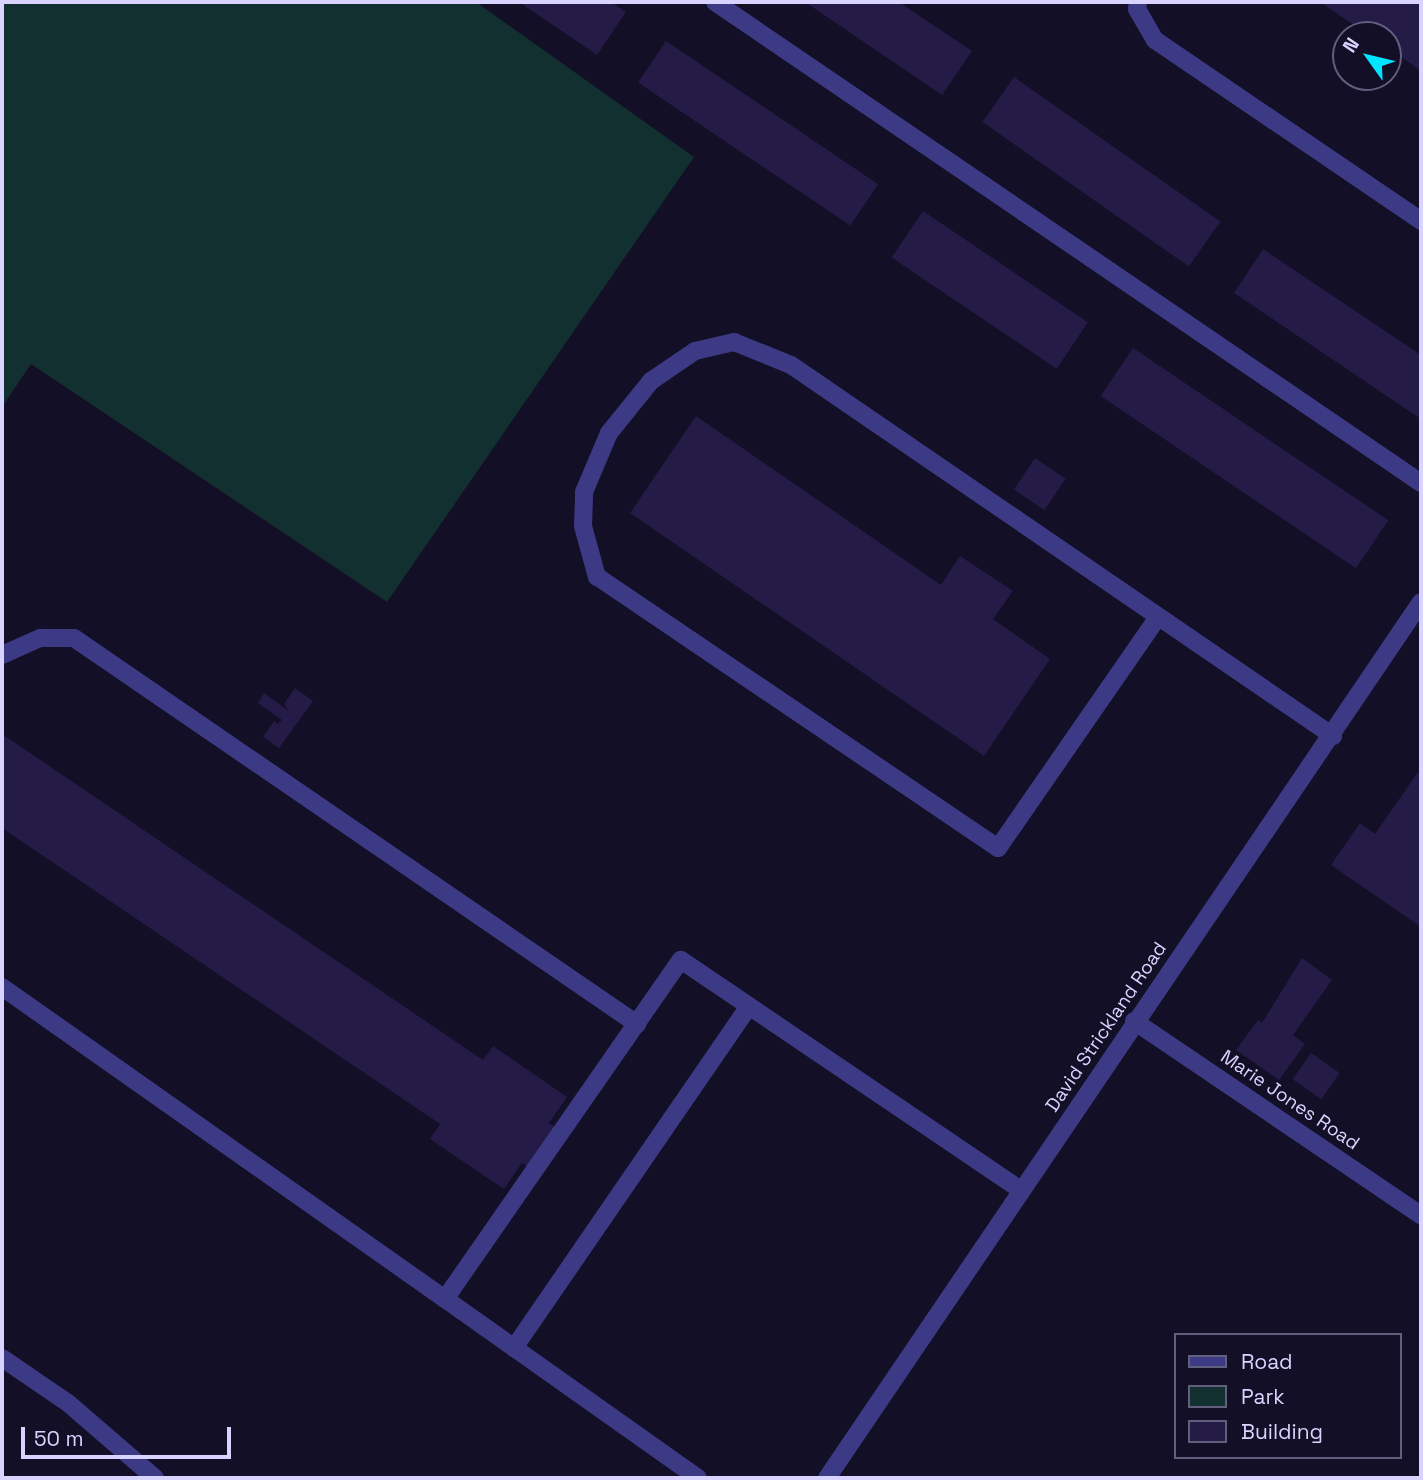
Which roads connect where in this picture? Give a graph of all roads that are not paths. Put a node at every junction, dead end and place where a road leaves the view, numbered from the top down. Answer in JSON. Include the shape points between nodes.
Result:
{"nodes":[{"id":1,"x":715,"y":2,"type":"edge"},
{"id":2,"x":1138,"y":2,"type":"edge"},
{"id":3,"x":1421,"y":221,"type":"edge"},
{"id":4,"x":1421,"y":483,"type":"edge"},
{"id":5,"x":1421,"y":602,"type":"edge"},
{"id":6,"x":1158,"y":617,"type":"junction"},
{"id":7,"x":2,"y":655,"type":"edge"},
{"id":8,"x":1333,"y":736,"type":"junction"},
{"id":9,"x":2,"y":987,"type":"edge"},
{"id":10,"x":749,"y":1006,"type":"junction"},
{"id":11,"x":1134,"y":1021,"type":"junction"},
{"id":12,"x":637,"y":1024,"type":"junction"},
{"id":13,"x":1021,"y":1190,"type":"junction"},
{"id":14,"x":1421,"y":1214,"type":"edge"},
{"id":15,"x":445,"y":1299,"type":"junction"},
{"id":16,"x":514,"y":1348,"type":"junction"},
{"id":17,"x":2,"y":1358,"type":"edge"},
{"id":18,"x":155,"y":1478,"type":"edge"},
{"id":19,"x":698,"y":1478,"type":"edge"},
{"id":20,"x":827,"y":1478,"type":"edge"}],
"edges":[{"from":1,"to":4,"type":"street"},
{"from":2,"to":3,"type":"street","via":[[1137,9],[1156,40]]},
{"from":5,"to":8,"type":"street","name":"David Strickland Road"},
{"from":6,"to":6,"type":"street","via":[[998,848],[597,577],[583,526],[584,492],[608,433],[651,381],[695,351],[734,342],[791,365]]},
{"from":6,"to":8,"type":"street"},
{"from":7,"to":12,"type":"street","via":[[40,638],[74,638]]},
{"from":8,"to":11,"type":"street","name":"David Strickland Road"},
{"from":9,"to":15,"type":"street"},
{"from":10,"to":12,"type":"street","via":[[681,960]]},
{"from":10,"to":13,"type":"street"},
{"from":10,"to":16,"type":"street"},
{"from":11,"to":13,"type":"street","name":"David Strickland Road"},
{"from":11,"to":14,"type":"street","name":"Marie Jones Road"},
{"from":12,"to":15,"type":"street"},
{"from":13,"to":20,"type":"street","name":"David Strickland Road"},
{"from":15,"to":16,"type":"street"},
{"from":16,"to":19,"type":"street"},
{"from":17,"to":18,"type":"street","via":[[68,1403]]}]}
